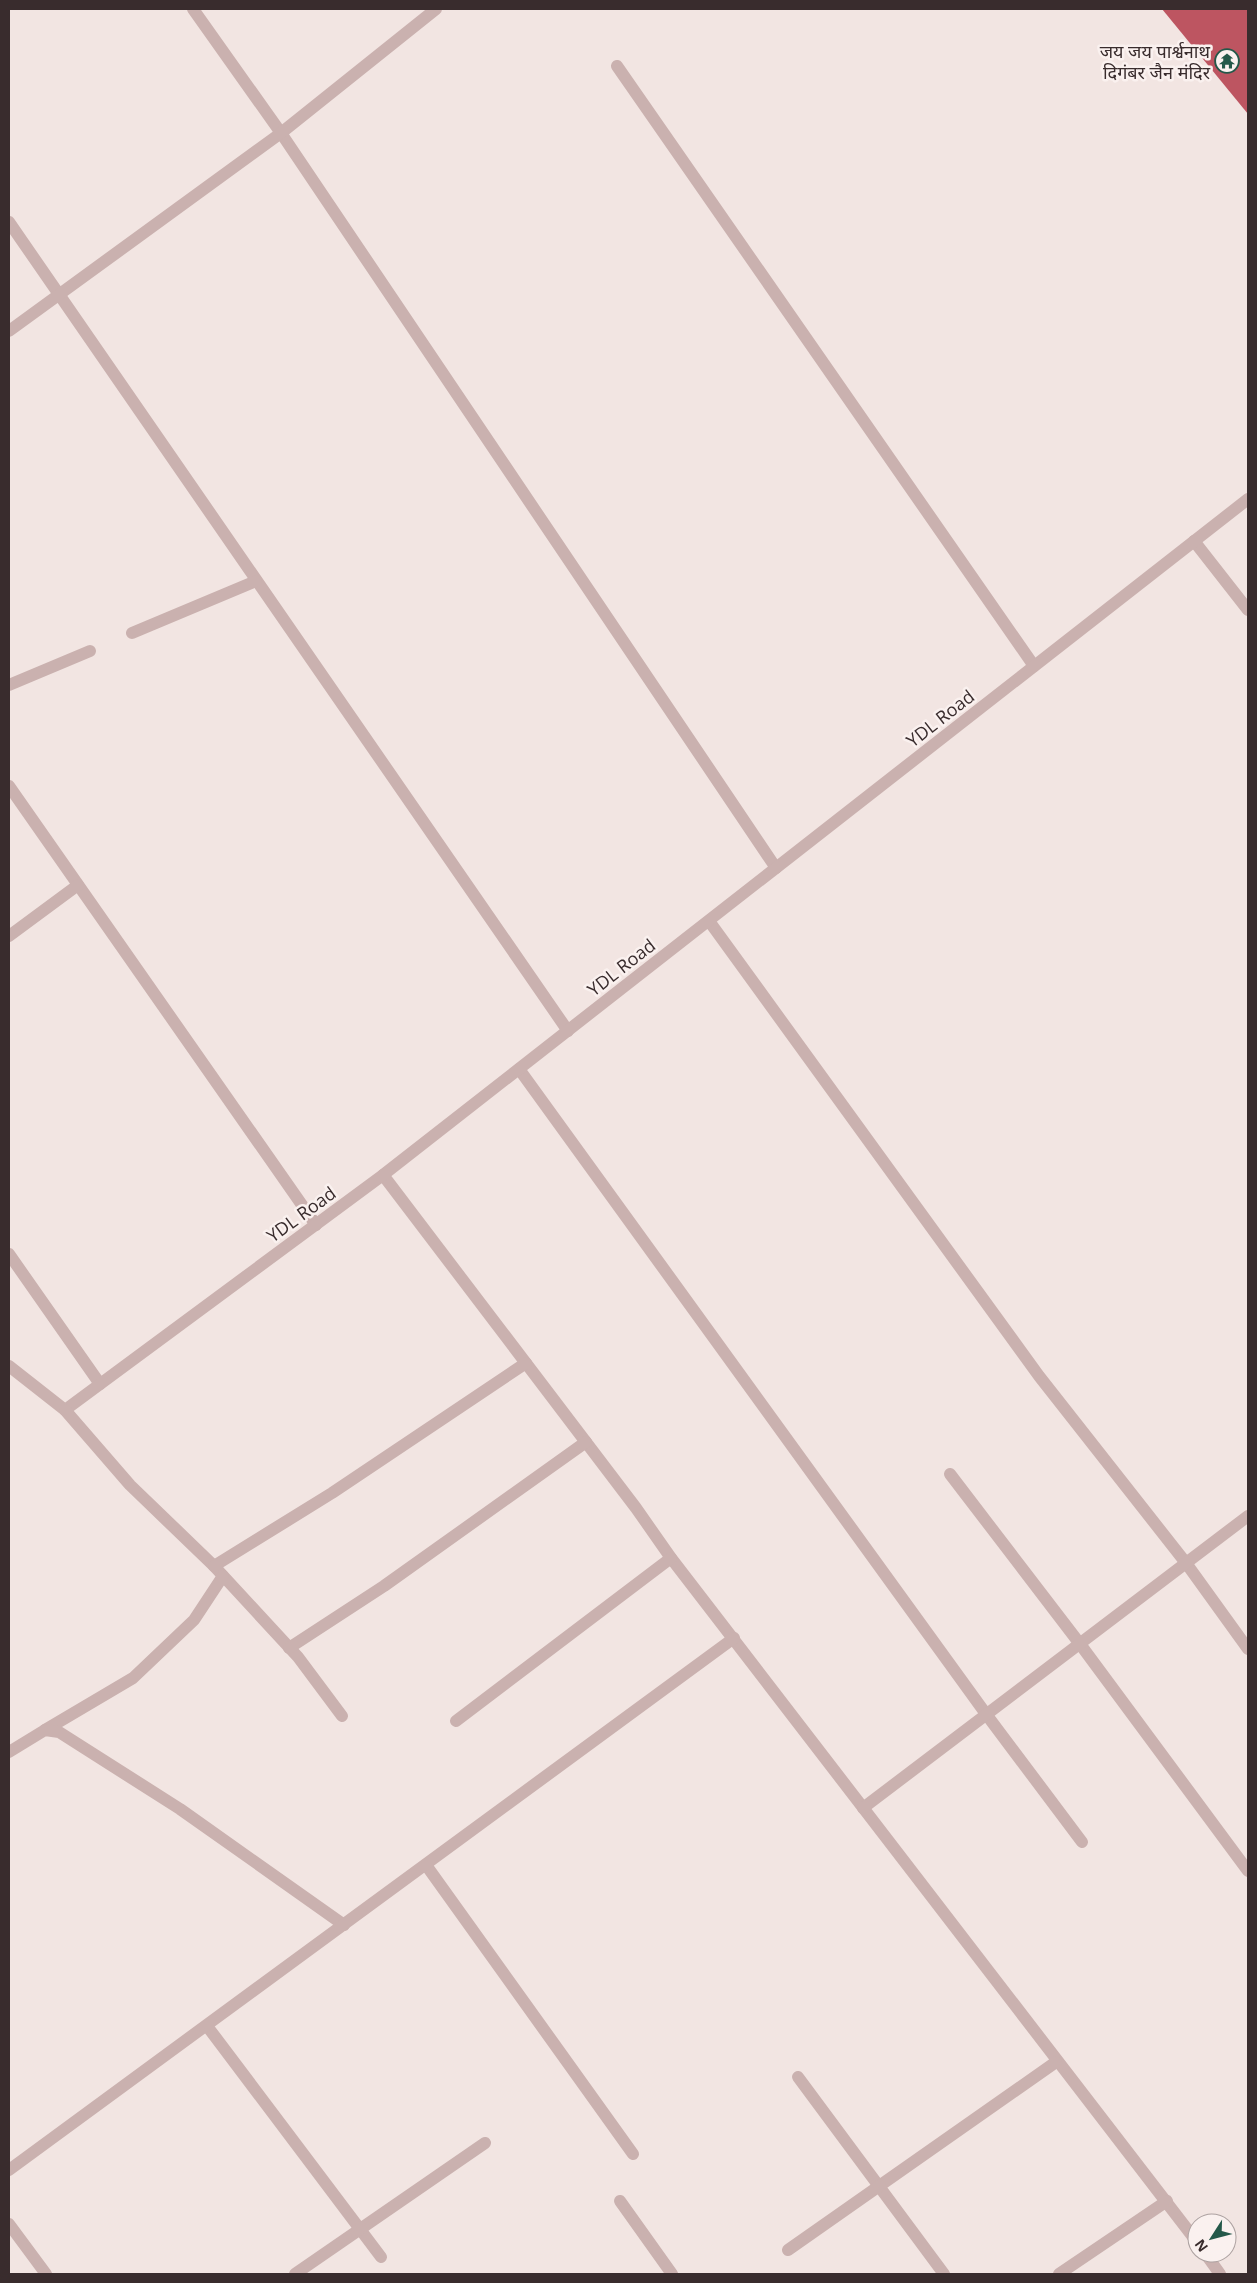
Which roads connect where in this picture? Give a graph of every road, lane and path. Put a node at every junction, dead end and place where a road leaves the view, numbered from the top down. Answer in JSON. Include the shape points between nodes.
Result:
{"nodes":[{"id":1,"x":193,"y":9,"type":"edge"},
{"id":2,"x":436,"y":9,"type":"edge"},
{"id":3,"x":617,"y":66,"type":"dead end"},
{"id":4,"x":281,"y":133,"type":"junction"},
{"id":5,"x":9,"y":222,"type":"edge"},
{"id":6,"x":58,"y":295,"type":"junction"},
{"id":7,"x":9,"y":331,"type":"edge"},
{"id":8,"x":1248,"y":499,"type":"edge"},
{"id":9,"x":1194,"y":541,"type":"junction"},
{"id":10,"x":256,"y":581,"type":"junction"},
{"id":11,"x":1248,"y":610,"type":"edge"},
{"id":12,"x":132,"y":633,"type":"dead end"},
{"id":13,"x":90,"y":651,"type":"dead end"},
{"id":14,"x":1034,"y":666,"type":"junction"},
{"id":15,"x":9,"y":685,"type":"edge"},
{"id":16,"x":9,"y":786,"type":"edge"},
{"id":17,"x":776,"y":868,"type":"junction"},
{"id":18,"x":78,"y":885,"type":"junction"},
{"id":19,"x":709,"y":921,"type":"junction"},
{"id":20,"x":9,"y":936,"type":"edge"},
{"id":21,"x":568,"y":1031,"type":"junction"},
{"id":22,"x":519,"y":1069,"type":"junction"},
{"id":23,"x":383,"y":1176,"type":"junction"},
{"id":24,"x":316,"y":1225,"type":"junction"},
{"id":25,"x":9,"y":1254,"type":"edge"},
{"id":26,"x":526,"y":1363,"type":"junction"},
{"id":27,"x":9,"y":1366,"type":"edge"},
{"id":28,"x":100,"y":1384,"type":"junction"},
{"id":29,"x":64,"y":1410,"type":"junction"},
{"id":30,"x":586,"y":1442,"type":"junction"},
{"id":31,"x":950,"y":1474,"type":"dead end"},
{"id":32,"x":1248,"y":1516,"type":"edge"},
{"id":33,"x":671,"y":1558,"type":"junction"},
{"id":34,"x":1186,"y":1564,"type":"junction"},
{"id":35,"x":218,"y":1571,"type":"junction"},
{"id":36,"x":734,"y":1638,"type":"junction"},
{"id":37,"x":1080,"y":1644,"type":"junction"},
{"id":38,"x":289,"y":1648,"type":"junction"},
{"id":39,"x":1248,"y":1649,"type":"edge"},
{"id":40,"x":986,"y":1714,"type":"junction"},
{"id":41,"x":342,"y":1716,"type":"dead end"},
{"id":42,"x":456,"y":1721,"type":"dead end"},
{"id":43,"x":45,"y":1730,"type":"junction"},
{"id":44,"x":9,"y":1752,"type":"edge"},
{"id":45,"x":864,"y":1808,"type":"junction"},
{"id":46,"x":1082,"y":1842,"type":"dead end"},
{"id":47,"x":426,"y":1865,"type":"junction"},
{"id":48,"x":1248,"y":1871,"type":"edge"},
{"id":49,"x":344,"y":1925,"type":"junction"},
{"id":50,"x":207,"y":2026,"type":"junction"},
{"id":51,"x":1056,"y":2062,"type":"junction"},
{"id":52,"x":798,"y":2077,"type":"dead end"},
{"id":53,"x":485,"y":2143,"type":"dead end"},
{"id":54,"x":633,"y":2154,"type":"dead end"},
{"id":55,"x":9,"y":2170,"type":"edge"},
{"id":56,"x":878,"y":2185,"type":"junction"},
{"id":57,"x":620,"y":2201,"type":"dead end"},
{"id":58,"x":1167,"y":2202,"type":"junction"},
{"id":59,"x":9,"y":2224,"type":"edge"},
{"id":60,"x":360,"y":2229,"type":"junction"},
{"id":61,"x":1187,"y":2229,"type":"edge"},
{"id":62,"x":788,"y":2250,"type":"dead end"},
{"id":63,"x":381,"y":2257,"type":"dead end"},
{"id":64,"x":1212,"y":2263,"type":"edge"},
{"id":65,"x":46,"y":2274,"type":"edge"},
{"id":66,"x":295,"y":2274,"type":"edge"},
{"id":67,"x":672,"y":2274,"type":"edge"},
{"id":68,"x":944,"y":2274,"type":"edge"},
{"id":69,"x":1059,"y":2274,"type":"edge"},
{"id":70,"x":1220,"y":2274,"type":"edge"}],
"edges":[{"from":1,"to":4,"type":"street"},
{"from":2,"to":4,"type":"street"},
{"from":3,"to":14,"type":"street"},
{"from":4,"to":6,"type":"street"},
{"from":4,"to":17,"type":"street"},
{"from":5,"to":6,"type":"street"},
{"from":6,"to":7,"type":"street"},
{"from":6,"to":10,"type":"street"},
{"from":8,"to":9,"type":"street","name":"YDL Road"},
{"from":9,"to":11,"type":"street"},
{"from":9,"to":14,"type":"street","name":"YDL Road"},
{"from":10,"to":12,"type":"street"},
{"from":10,"to":21,"type":"street"},
{"from":13,"to":15,"type":"street"},
{"from":14,"to":17,"type":"street","name":"YDL Road"},
{"from":16,"to":18,"type":"street"},
{"from":17,"to":19,"type":"street","name":"YDL Road"},
{"from":18,"to":20,"type":"street"},
{"from":18,"to":24,"type":"street"},
{"from":19,"to":21,"type":"street","name":"YDL Road"},
{"from":19,"to":34,"type":"street","via":[[1039,1376]]},
{"from":21,"to":22,"type":"street","name":"YDL Road"},
{"from":22,"to":23,"type":"street","name":"YDL Road"},
{"from":22,"to":40,"type":"street"},
{"from":23,"to":24,"type":"street","name":"YDL Road"},
{"from":23,"to":26,"type":"street"},
{"from":24,"to":28,"type":"street","name":"YDL Road"},
{"from":25,"to":28,"type":"street"},
{"from":26,"to":30,"type":"street"},
{"from":26,"to":35,"type":"street"},
{"from":27,"to":29,"type":"street"},
{"from":28,"to":29,"type":"street","name":"YDL Road"},
{"from":29,"to":35,"type":"street","via":[[130,1485]]},
{"from":30,"to":33,"type":"street"},
{"from":30,"to":38,"type":"street","via":[[384,1586]]},
{"from":31,"to":37,"type":"street"},
{"from":32,"to":34,"type":"street"},
{"from":33,"to":36,"type":"street"},
{"from":33,"to":42,"type":"street"},
{"from":34,"to":37,"type":"street"},
{"from":34,"to":39,"type":"street"},
{"from":35,"to":38,"type":"street"},
{"from":35,"to":43,"type":"street","via":[[194,1620],[133,1678]]},
{"from":36,"to":45,"type":"street"},
{"from":36,"to":47,"type":"street"},
{"from":37,"to":40,"type":"street"},
{"from":37,"to":48,"type":"street"},
{"from":38,"to":41,"type":"street"},
{"from":40,"to":45,"type":"street"},
{"from":40,"to":46,"type":"street"},
{"from":43,"to":44,"type":"street"},
{"from":43,"to":49,"type":"street","via":[[60,1732],[180,1809]]},
{"from":45,"to":51,"type":"street"},
{"from":47,"to":49,"type":"street"},
{"from":47,"to":54,"type":"street"},
{"from":49,"to":50,"type":"street"},
{"from":50,"to":55,"type":"street"},
{"from":50,"to":60,"type":"street"},
{"from":51,"to":56,"type":"street"},
{"from":51,"to":58,"type":"street"},
{"from":52,"to":56,"type":"street"},
{"from":53,"to":60,"type":"street"},
{"from":56,"to":62,"type":"street"},
{"from":56,"to":68,"type":"street"},
{"from":57,"to":67,"type":"street"},
{"from":58,"to":61,"type":"street"},
{"from":58,"to":69,"type":"street"},
{"from":59,"to":65,"type":"street"},
{"from":60,"to":63,"type":"street"},
{"from":60,"to":66,"type":"street"},
{"from":64,"to":70,"type":"street"}]}
